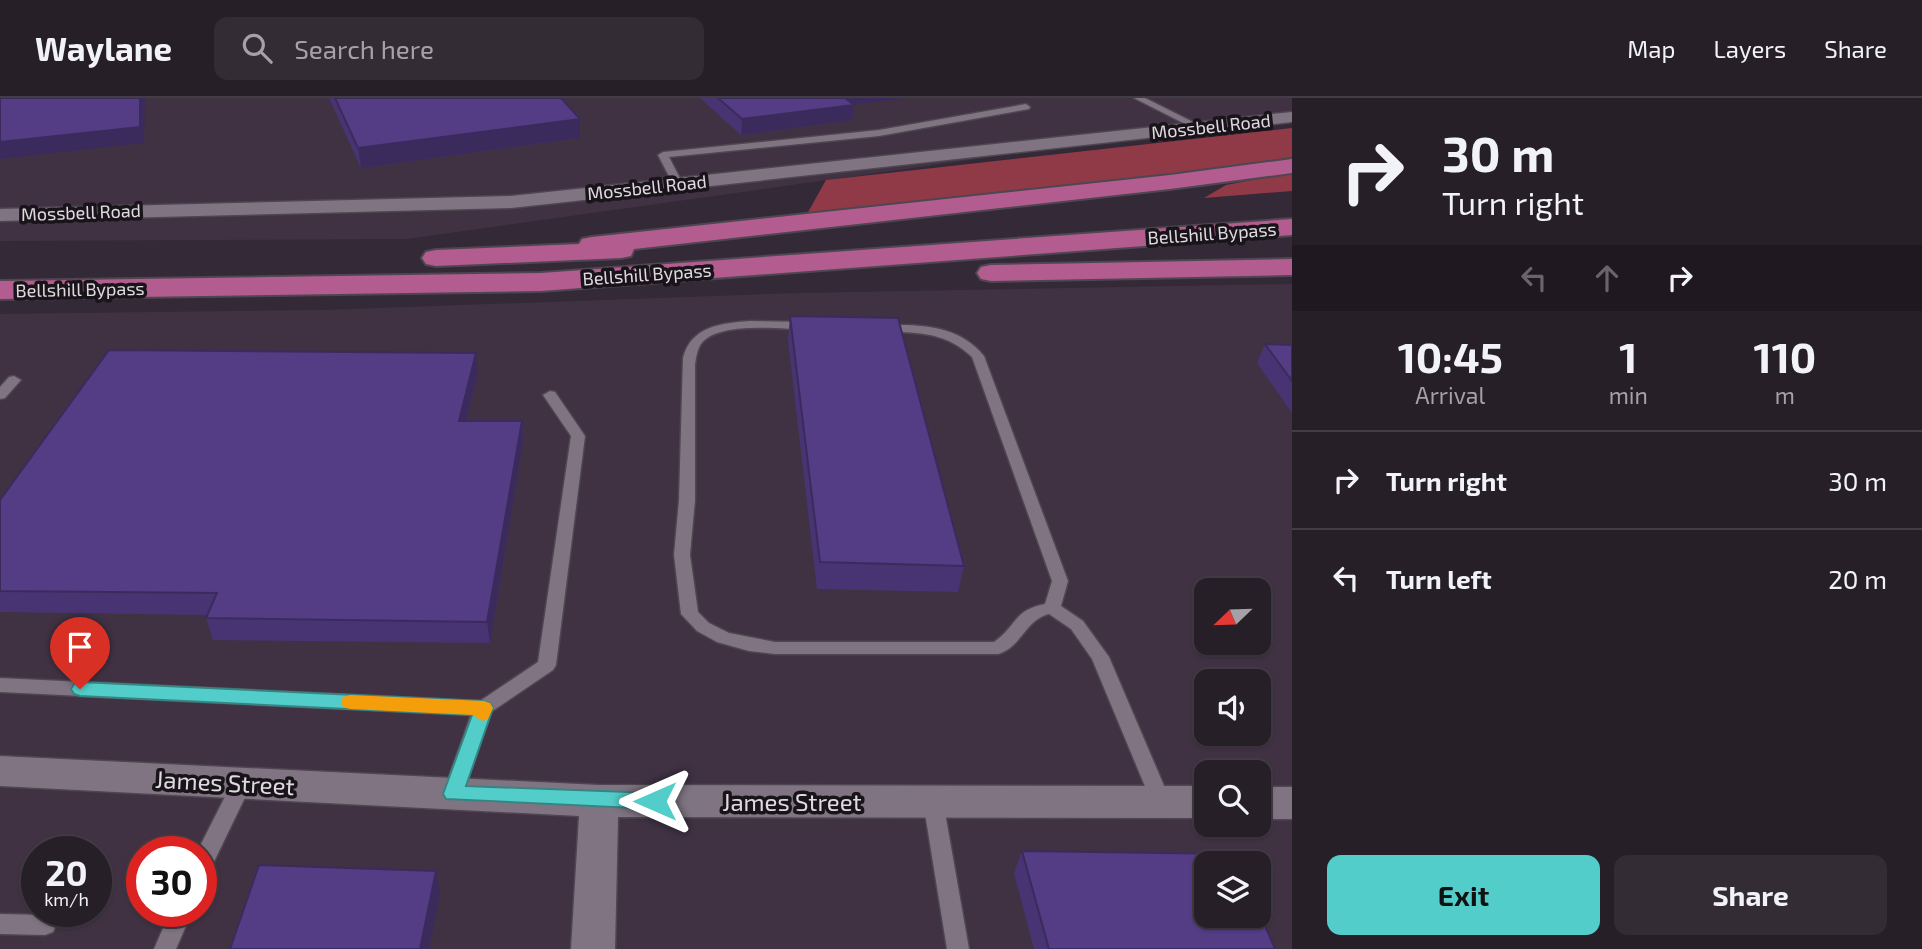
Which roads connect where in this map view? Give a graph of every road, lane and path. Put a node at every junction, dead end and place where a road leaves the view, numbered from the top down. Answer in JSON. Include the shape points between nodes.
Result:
{"nodes":[{"id":1,"x":1138,"y":98,"type":"edge"},
{"id":2,"x":1026,"y":107,"type":"dead end"},
{"id":3,"x":1292,"y":117,"type":"edge"},
{"id":4,"x":1198,"y":127,"type":"junction"},
{"id":5,"x":1292,"y":166,"type":"edge"},
{"id":6,"x":678,"y":184,"type":"junction"},
{"id":7,"x":1292,"y":206,"type":"edge"},
{"id":8,"x":0,"y":215,"type":"edge"},
{"id":9,"x":1292,"y":227,"type":"edge"},
{"id":10,"x":492,"y":256,"type":"junction"},
{"id":11,"x":1292,"y":267,"type":"edge"},
{"id":12,"x":0,"y":270,"type":"edge"},
{"id":13,"x":541,"y":282,"type":"junction"},
{"id":14,"x":0,"y":290,"type":"edge"},
{"id":15,"x":825,"y":326,"type":"edge"},
{"id":16,"x":861,"y":327,"type":"edge"},
{"id":17,"x":14,"y":380,"type":"dead end"},
{"id":18,"x":550,"y":394,"type":"dead end"},
{"id":19,"x":0,"y":395,"type":"edge"},
{"id":20,"x":1052,"y":608,"type":"junction"},
{"id":21,"x":0,"y":685,"type":"edge"},
{"id":22,"x":484,"y":708,"type":"junction"},
{"id":23,"x":0,"y":771,"type":"edge"},
{"id":24,"x":242,"y":783,"type":"junction"},
{"id":25,"x":453,"y":794,"type":"junction"},
{"id":26,"x":599,"y":801,"type":"junction"},
{"id":27,"x":933,"y":802,"type":"junction"},
{"id":28,"x":1161,"y":802,"type":"junction"},
{"id":29,"x":1194,"y":803,"type":"edge"},
{"id":30,"x":1271,"y":803,"type":"edge"},
{"id":31,"x":1292,"y":803,"type":"edge"},
{"id":32,"x":216,"y":836,"type":"edge"},
{"id":33,"x":0,"y":924,"type":"edge"},
{"id":34,"x":21,"y":924,"type":"edge"},
{"id":35,"x":174,"y":927,"type":"edge"},
{"id":36,"x":164,"y":949,"type":"edge"},
{"id":37,"x":593,"y":949,"type":"edge"},
{"id":38,"x":958,"y":949,"type":"edge"}],
"edges":[{"from":1,"to":4,"type":"lane"},
{"from":2,"to":6,"type":"lane","via":[[879,132],[663,155]]},
{"from":3,"to":4,"type":"street","name":"Mossbell Road"},
{"from":4,"to":6,"type":"street","name":"Mossbell Road"},
{"from":5,"to":10,"type":"highway"},
{"from":6,"to":8,"type":"street","name":"Mossbell Road","via":[[511,202]]},
{"from":7,"to":10,"type":"highway","name":"Bellshill Bypass","via":[[832,242]]},
{"from":9,"to":13,"type":"highway","name":"Bellshill Bypass"},
{"from":10,"to":12,"type":"highway","name":"Bellshill Bypass"},
{"from":11,"to":13,"type":"highway"},
{"from":13,"to":14,"type":"highway","name":"Bellshill Bypass"},
{"from":15,"to":20,"type":"lane","via":[[718,329],[692,347],[682,555],[690,614],[703,627],[749,645],[809,650],[998,648],[1033,612]]},
{"from":16,"to":20,"type":"lane","via":[[942,331],[968,344],[978,356],[1060,581]]},
{"from":17,"to":19,"type":"lane"},
{"from":18,"to":22,"type":"lane","via":[[578,436],[547,665]]},
{"from":20,"to":28,"type":"lane","via":[[1077,625],[1100,657]]},
{"from":21,"to":22,"type":"lane"},
{"from":22,"to":25,"type":"lane"},
{"from":23,"to":24,"type":"street","name":"James Street"},
{"from":24,"to":25,"type":"street","name":"James Street"},
{"from":24,"to":32,"type":"lane"},
{"from":25,"to":26,"type":"street","name":"James Street"},
{"from":26,"to":27,"type":"street","name":"James Street"},
{"from":26,"to":37,"type":"street"},
{"from":27,"to":28,"type":"street","name":"James Street"},
{"from":27,"to":38,"type":"lane"},
{"from":28,"to":29,"type":"street","name":"James Street"},
{"from":30,"to":31,"type":"street"},
{"from":33,"to":34,"type":"lane"},
{"from":35,"to":36,"type":"lane"}]}
